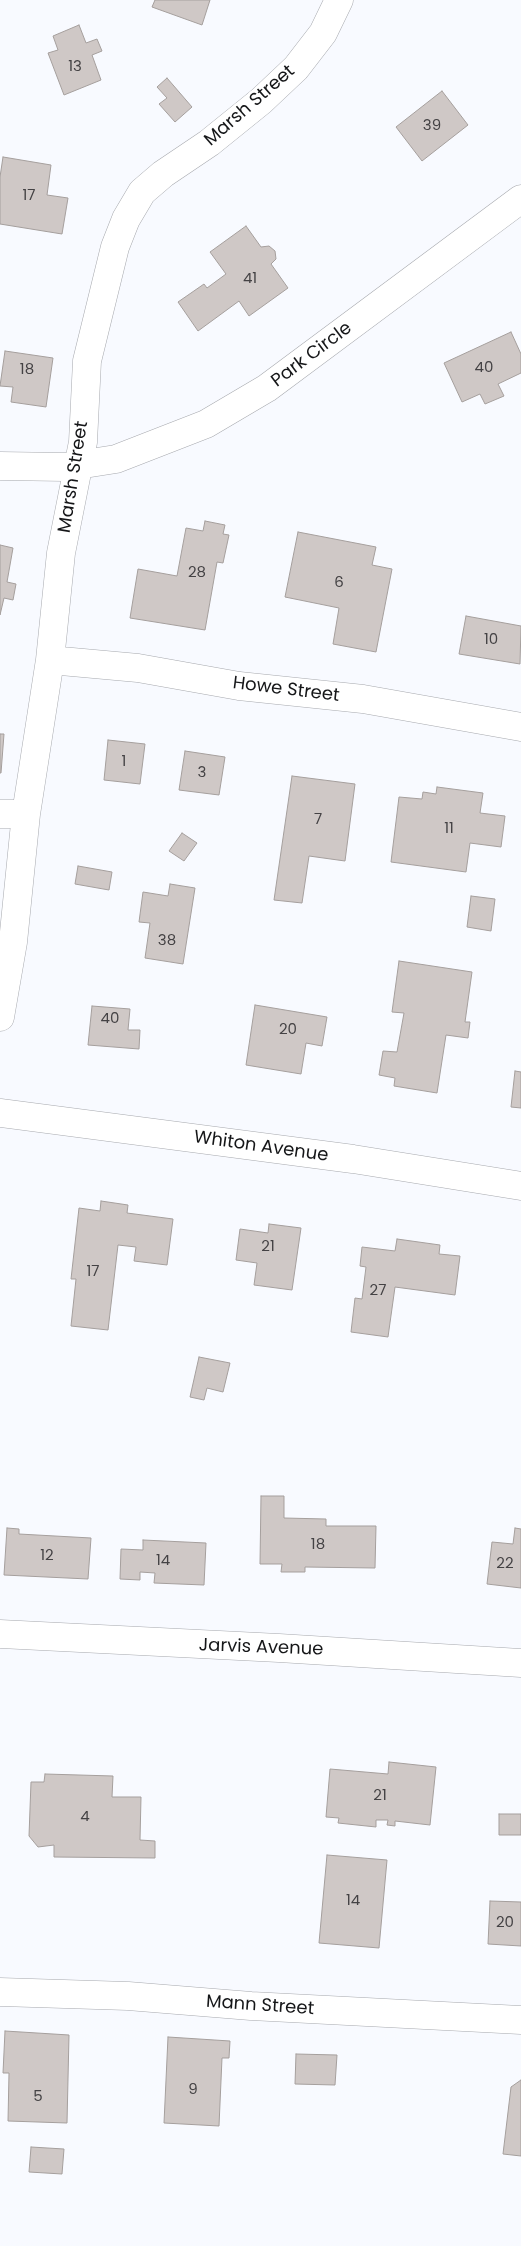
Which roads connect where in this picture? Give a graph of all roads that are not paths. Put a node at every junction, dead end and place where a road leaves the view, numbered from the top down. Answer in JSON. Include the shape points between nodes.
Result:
{"nodes":[{"id":1,"x":339,"y":0,"type":"edge"},
{"id":2,"x":521,"y":199,"type":"edge"},
{"id":3,"x":78,"y":465,"type":"junction"},
{"id":4,"x":0,"y":466,"type":"edge"},
{"id":5,"x":50,"y":660,"type":"junction"},
{"id":6,"x":521,"y":728,"type":"edge"},
{"id":7,"x":13,"y":814,"type":"edge"},
{"id":8,"x":0,"y":1017,"type":"edge"},
{"id":9,"x":0,"y":1113,"type":"edge"},
{"id":10,"x":521,"y":1186,"type":"edge"},
{"id":11,"x":0,"y":1634,"type":"edge"},
{"id":12,"x":521,"y":1663,"type":"edge"},
{"id":13,"x":0,"y":1992,"type":"edge"},
{"id":14,"x":521,"y":2020,"type":"edge"}],
"edges":[{"from":1,"to":3,"type":"street","name":"Marsh Street","via":[[323,33],[296,68],[209,143],[142,192],[126,219],[115,247],[87,360],[83,442]]},
{"from":2,"to":3,"type":"street","name":"Park Circle","via":[[267,388],[206,424],[116,459]]},
{"from":3,"to":4,"type":"street","name":"Park Circle"},
{"from":3,"to":5,"type":"street","name":"Marsh Street","via":[[60,554]]},
{"from":5,"to":6,"type":"street","name":"Howe Street","via":[[138,668],[239,686],[363,699]]},
{"from":5,"to":7,"type":"street","name":"Marsh Street"},
{"from":7,"to":8,"type":"street","name":"Marsh Street","via":[[13,942]]},
{"from":9,"to":10,"type":"street","name":"Whiton Avenue","via":[[353,1159]]},
{"from":11,"to":12,"type":"street","name":"Jarvis Avenue"},
{"from":13,"to":14,"type":"street","name":"Mann Street","via":[[128,1996]]}]}
